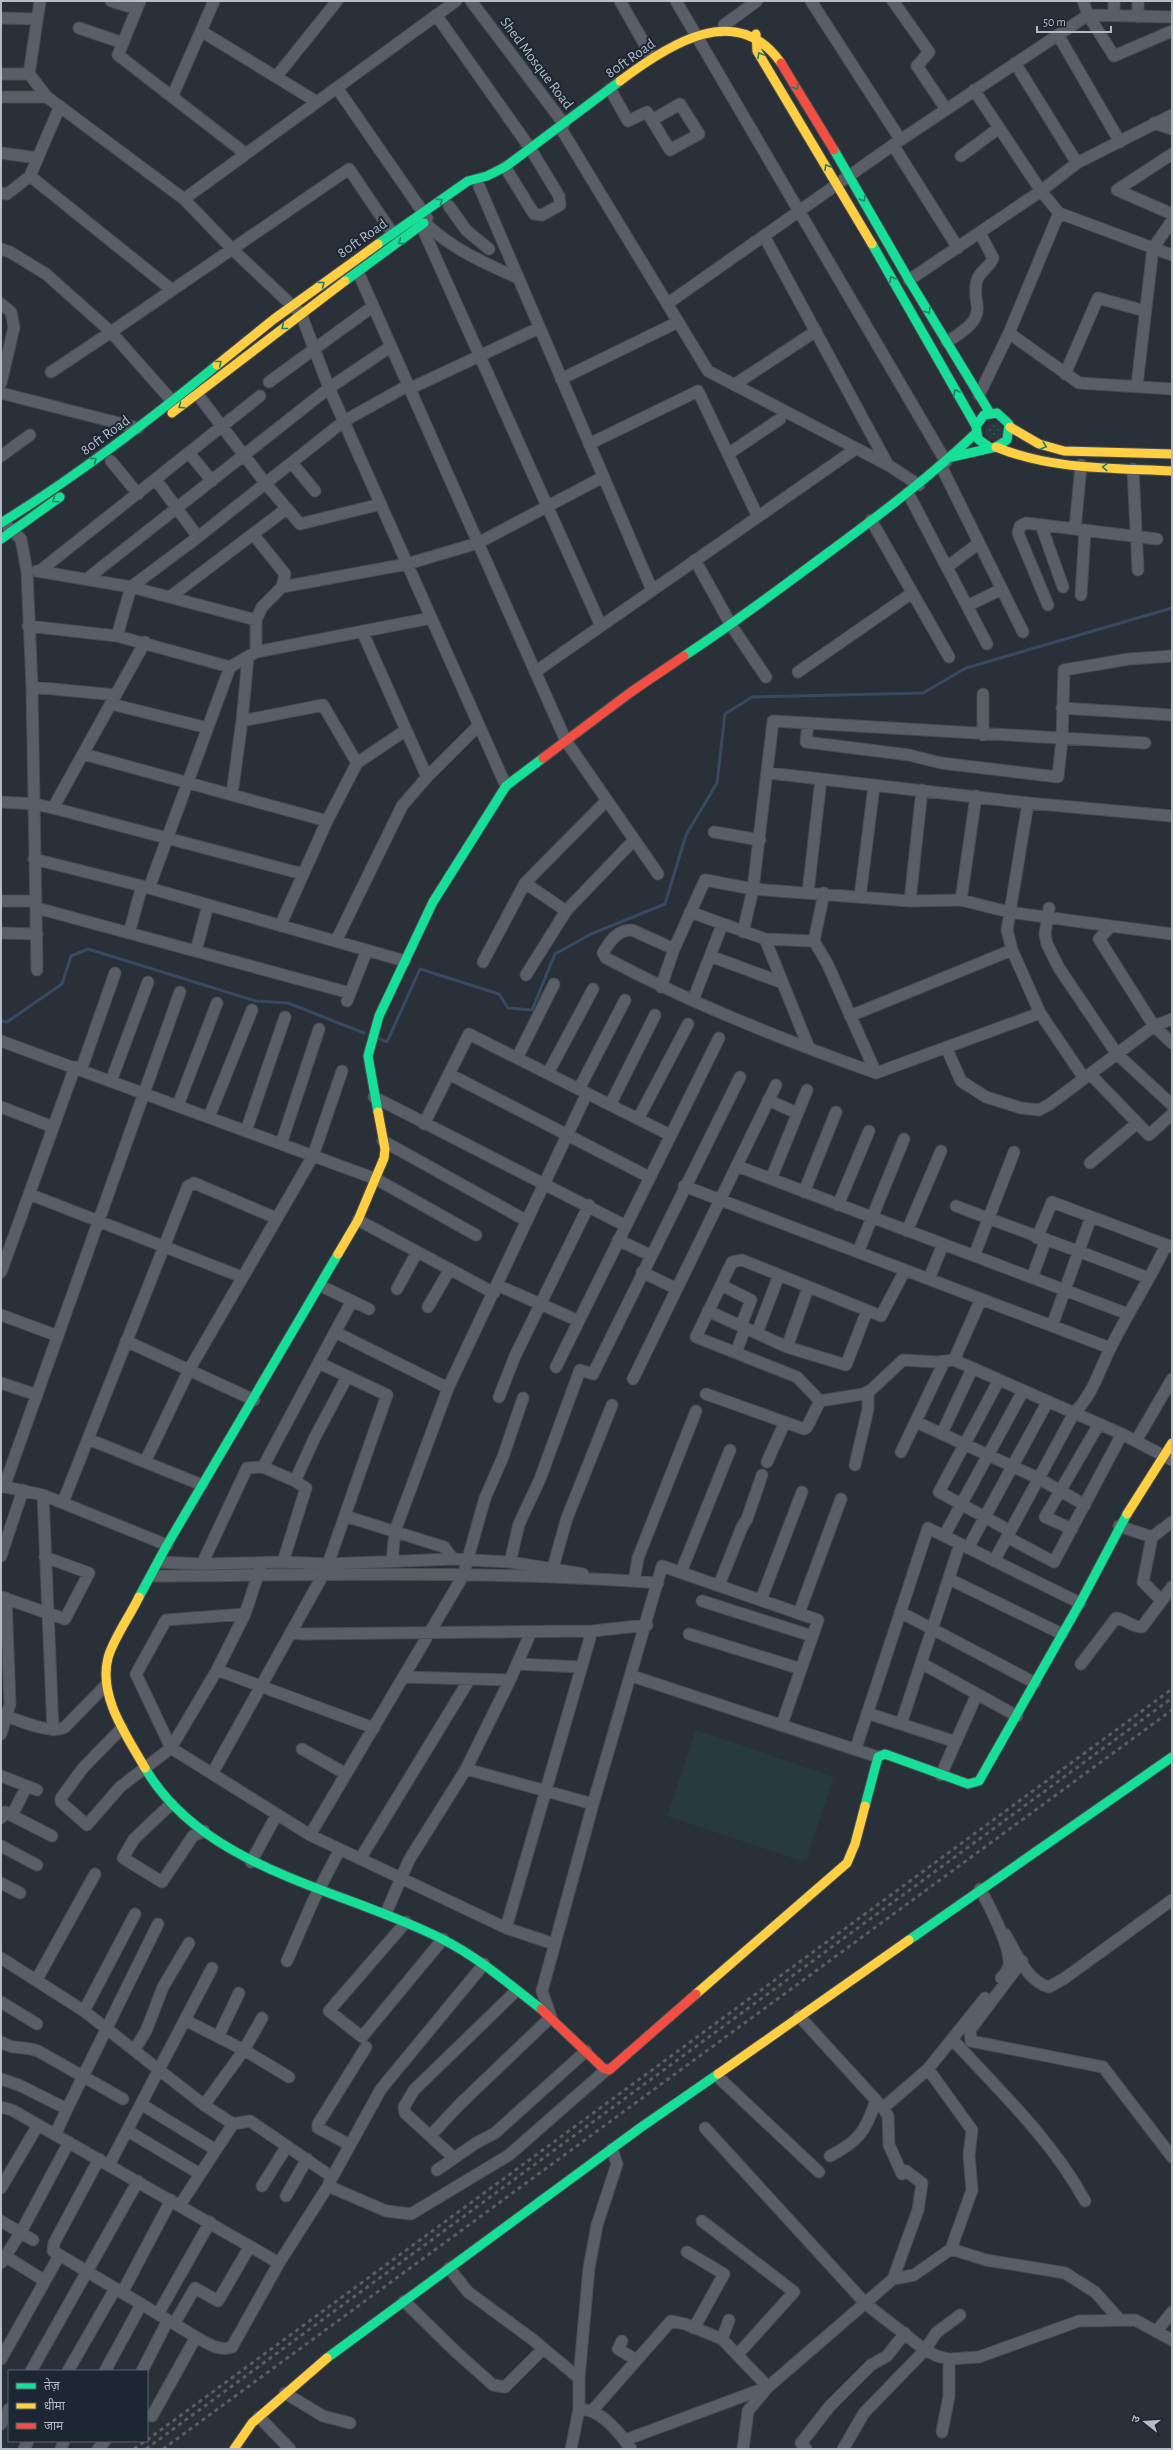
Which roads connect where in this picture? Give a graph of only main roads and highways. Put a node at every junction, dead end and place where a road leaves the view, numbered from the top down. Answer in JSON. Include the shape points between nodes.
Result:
{"nodes":[{"id":1,"x":756,"y":34,"type":"junction"},
{"id":2,"x":487,"y":176,"type":"junction"},
{"id":3,"x":476,"y":188,"type":"road end"},
{"id":4,"x":452,"y":204,"type":"road end"},
{"id":5,"x":425,"y":220,"type":"junction"},
{"id":6,"x":990,"y":412,"type":"junction"},
{"id":7,"x":1010,"y":427,"type":"junction"},
{"id":8,"x":976,"y":429,"type":"junction"},
{"id":9,"x":992,"y":447,"type":"junction"},
{"id":10,"x":1172,"y":454,"type":"edge"},
{"id":11,"x":946,"y":462,"type":"junction"},
{"id":12,"x":1172,"y":471,"type":"edge"},
{"id":13,"x":2,"y":521,"type":"edge"},
{"id":14,"x":1,"y":539,"type":"edge"},
{"id":15,"x":1172,"y":1443,"type":"edge"},
{"id":16,"x":1168,"y":1458,"type":"edge"},
{"id":17,"x":1172,"y":1757,"type":"edge"},
{"id":18,"x":234,"y":2449,"type":"edge"}],
"edges":[{"from":1,"to":2,"type":"main road","name":"80ft Road","via":[[737,26],[724,25],[694,33],[652,57],[562,126],[505,167]]},
{"from":1,"to":6,"type":"main road","name":"80ft Road","one_way":true,"via":[[773,49]]},
{"from":8,"to":1,"type":"main road","one_way":true,"via":[[837,184],[757,51]]},
{"from":2,"to":3,"type":"main road"},
{"from":5,"to":2,"type":"main road","name":"80ft Road","one_way":true,"via":[[468,181]]},
{"from":4,"to":5,"type":"main road"},
{"from":13,"to":5,"type":"main road","name":"80ft Road","one_way":true,"via":[[57,488],[138,428],[293,305],[393,234]]},
{"from":5,"to":14,"type":"main road","one_way":true,"via":[[198,395]]},
{"from":6,"to":7,"type":"main road","via":[[1003,416]]},
{"from":6,"to":8,"type":"main road","via":[[979,420]]},
{"from":7,"to":9,"type":"main road","via":[[1007,440]]},
{"from":7,"to":10,"type":"main road","one_way":true,"via":[[1039,444],[1064,451]]},
{"from":8,"to":9,"type":"main road","via":[[978,439]]},
{"from":8,"to":11,"type":"main road"},
{"from":9,"to":11,"type":"main road"},
{"from":12,"to":9,"type":"main road","one_way":true,"via":[[1053,463],[1023,458]]},
{"from":11,"to":16,"type":"main road","via":[[731,625],[631,692],[506,786],[433,902],[379,1016],[368,1056],[384,1158],[358,1220],[167,1545],[108,1657],[105,1686],[122,1728],[155,1785],[171,1804],[204,1831],[251,1862],[386,1913],[443,1939],[484,1964],[550,2017],[606,2070],[612,2068],[847,1863],[855,1844],[878,1757],[885,1754],[968,1784],[977,1783],[1080,1603],[1119,1526]]},
{"from":15,"to":16,"type":"main road"},
{"from":17,"to":18,"type":"main road","via":[[612,2148],[404,2300],[311,2370],[252,2423]]}]}
